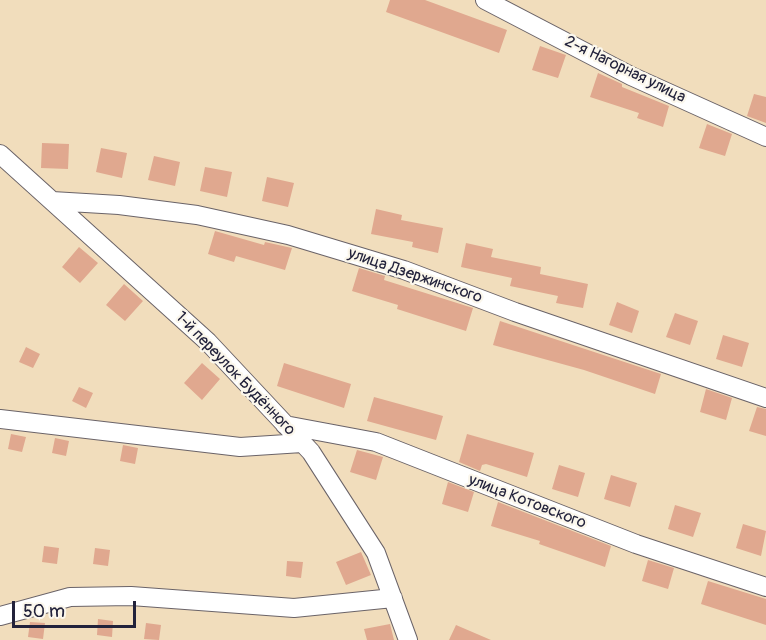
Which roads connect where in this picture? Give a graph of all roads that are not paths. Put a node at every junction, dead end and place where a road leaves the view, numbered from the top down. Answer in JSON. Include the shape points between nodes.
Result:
{"nodes":[{"id":1,"x":485,"y":0,"type":"edge"},
{"id":2,"x":766,"y":137,"type":"edge"},
{"id":3,"x":0,"y":154,"type":"edge"},
{"id":4,"x":52,"y":201,"type":"junction"},
{"id":5,"x":766,"y":398,"type":"edge"},
{"id":6,"x":0,"y":419,"type":"edge"},
{"id":7,"x":285,"y":425,"type":"junction"},
{"id":8,"x":302,"y":443,"type":"junction"},
{"id":9,"x":766,"y":587,"type":"edge"},
{"id":10,"x":393,"y":598,"type":"junction"},
{"id":11,"x":0,"y":616,"type":"edge"},
{"id":12,"x":408,"y":640,"type":"edge"}],
"edges":[{"from":1,"to":2,"type":"street","name":"2-я Нагорная улица","via":[[631,76]]},
{"from":3,"to":4,"type":"street","name":"1-й переулок Будённого"},
{"from":4,"to":5,"type":"street","name":"улица Дзержинского","via":[[196,215],[288,235],[404,270]]},
{"from":4,"to":7,"type":"street","name":"1-й переулок Будённого","via":[[208,342]]},
{"from":6,"to":8,"type":"street","via":[[240,447]]},
{"from":7,"to":8,"type":"street","name":"1-й переулок Будённого"},
{"from":7,"to":9,"type":"street","name":"улица Котовского","via":[[376,442],[636,544]]},
{"from":8,"to":10,"type":"street","name":"1-й переулок Будённого","via":[[376,553]]},
{"from":10,"to":11,"type":"street","via":[[294,608],[131,596],[69,597]]},
{"from":10,"to":12,"type":"street","name":"1-й переулок Будённого"}]}
